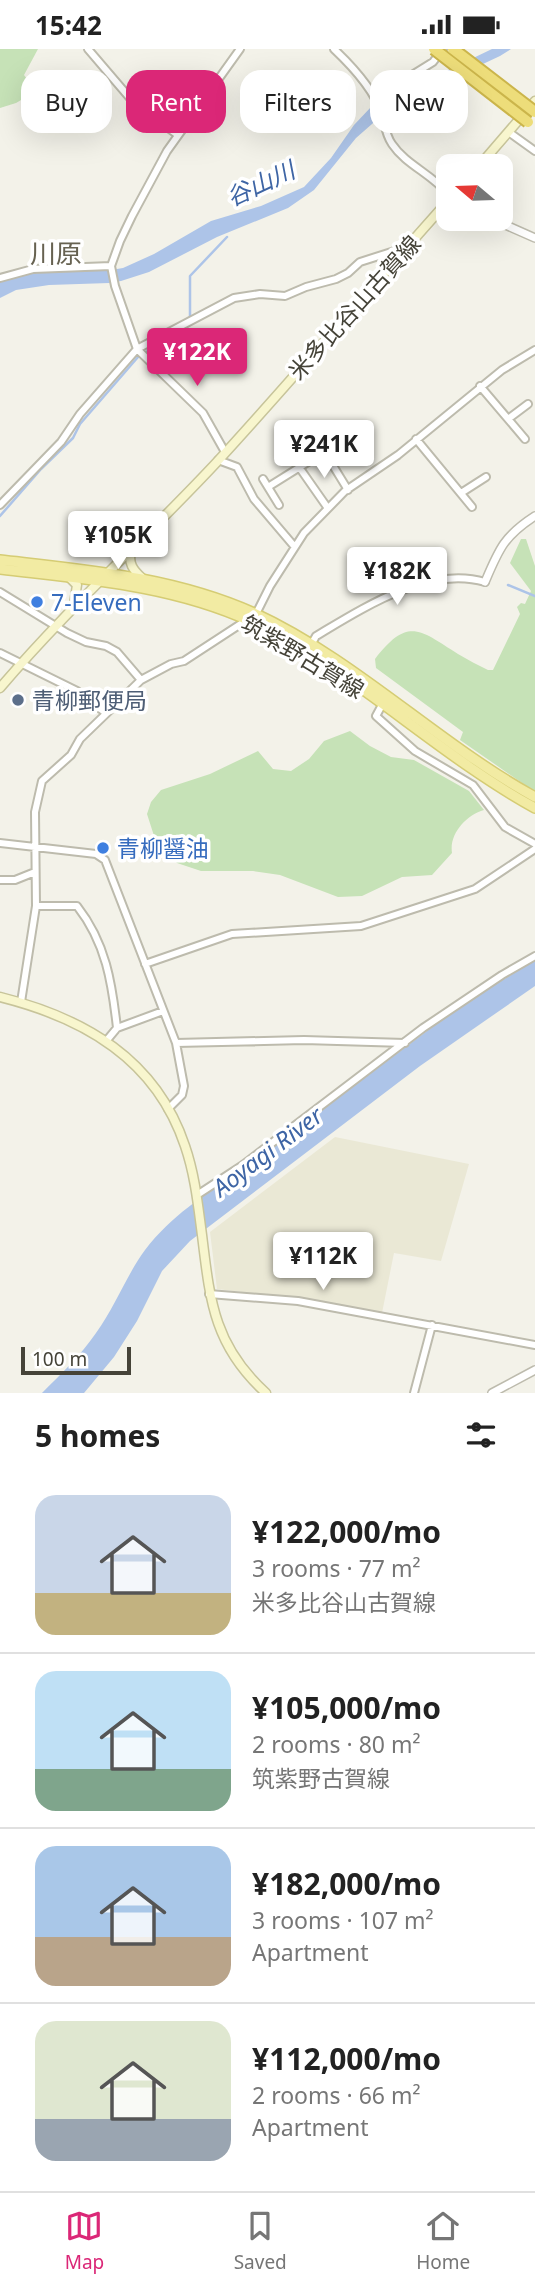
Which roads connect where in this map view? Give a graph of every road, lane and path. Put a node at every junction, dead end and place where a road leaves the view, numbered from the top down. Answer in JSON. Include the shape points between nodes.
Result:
{"nodes":[{"id":1,"x":88,"y":49,"type":"edge"},
{"id":2,"x":240,"y":49,"type":"edge"},
{"id":3,"x":334,"y":49,"type":"edge"},
{"id":4,"x":434,"y":49,"type":"edge"},
{"id":5,"x":443,"y":49,"type":"edge"},
{"id":6,"x":453,"y":49,"type":"edge"},
{"id":7,"x":420,"y":70,"type":"edge"},
{"id":8,"x":370,"y":93,"type":"edge"},
{"id":9,"x":535,"y":101,"type":"edge"},
{"id":10,"x":535,"y":112,"type":"edge"},
{"id":11,"x":528,"y":122,"type":"dead end"},
{"id":12,"x":510,"y":132,"type":"junction"},
{"id":13,"x":387,"y":133,"type":"edge"},
{"id":14,"x":178,"y":135,"type":"junction"},
{"id":15,"x":535,"y":151,"type":"edge"},
{"id":16,"x":491,"y":154,"type":"edge"},
{"id":17,"x":436,"y":180,"type":"edge"},
{"id":18,"x":436,"y":214,"type":"edge"},
{"id":19,"x":513,"y":229,"type":"edge"},
{"id":20,"x":535,"y":239,"type":"edge"},
{"id":21,"x":408,"y":246,"type":"junction"},
{"id":22,"x":111,"y":267,"type":"junction"},
{"id":23,"x":0,"y":278,"type":"edge"},
{"id":24,"x":137,"y":349,"type":"junction"},
{"id":25,"x":535,"y":350,"type":"edge"},
{"id":26,"x":480,"y":386,"type":"junction"},
{"id":27,"x":528,"y":404,"type":"dead end"},
{"id":28,"x":508,"y":419,"type":"junction"},
{"id":29,"x":416,"y":439,"type":"junction"},
{"id":30,"x":525,"y":439,"type":"dead end"},
{"id":31,"x":225,"y":452,"type":"junction"},
{"id":32,"x":218,"y":460,"type":"junction"},
{"id":33,"x":299,"y":467,"type":"junction"},
{"id":34,"x":486,"y":477,"type":"dead end"},
{"id":35,"x":263,"y":479,"type":"dead end"},
{"id":36,"x":268,"y":487,"type":"junction"},
{"id":37,"x":348,"y":489,"type":"junction"},
{"id":38,"x":461,"y":493,"type":"junction"},
{"id":39,"x":0,"y":505,"type":"edge"},
{"id":40,"x":279,"y":505,"type":"dead end"},
{"id":41,"x":327,"y":507,"type":"junction"},
{"id":42,"x":472,"y":507,"type":"dead end"},
{"id":43,"x":535,"y":516,"type":"edge"},
{"id":44,"x":294,"y":546,"type":"junction"},
{"id":45,"x":131,"y":552,"type":"junction"},
{"id":46,"x":0,"y":559,"type":"edge"},
{"id":47,"x":0,"y":569,"type":"edge"},
{"id":48,"x":110,"y":573,"type":"junction"},
{"id":49,"x":69,"y":577,"type":"junction"},
{"id":50,"x":142,"y":577,"type":"junction"},
{"id":51,"x":99,"y":581,"type":"junction"},
{"id":52,"x":485,"y":582,"type":"joint"},
{"id":53,"x":0,"y":592,"type":"edge"},
{"id":54,"x":73,"y":607,"type":"junction"},
{"id":55,"x":252,"y":617,"type":"junction"},
{"id":56,"x":56,"y":625,"type":"junction"},
{"id":57,"x":311,"y":645,"type":"junction"},
{"id":58,"x":0,"y":653,"type":"edge"},
{"id":59,"x":21,"y":663,"type":"junction"},
{"id":60,"x":141,"y":680,"type":"junction"},
{"id":61,"x":0,"y":688,"type":"edge"},
{"id":62,"x":382,"y":705,"type":"junction"},
{"id":63,"x":106,"y":713,"type":"junction"},
{"id":64,"x":535,"y":797,"type":"edge"},
{"id":65,"x":535,"y":808,"type":"edge"},
{"id":66,"x":0,"y":843,"type":"edge"},
{"id":67,"x":535,"y":844,"type":"edge"},
{"id":68,"x":36,"y":847,"type":"junction"},
{"id":69,"x":535,"y":849,"type":"edge"},
{"id":70,"x":35,"y":872,"type":"junction"},
{"id":71,"x":0,"y":880,"type":"edge"},
{"id":72,"x":36,"y":906,"type":"junction"},
{"id":73,"x":535,"y":956,"type":"edge"},
{"id":74,"x":145,"y":964,"type":"junction"},
{"id":75,"x":0,"y":997,"type":"edge"},
{"id":76,"x":21,"y":1002,"type":"junction"},
{"id":77,"x":163,"y":1011,"type":"junction"},
{"id":78,"x":117,"y":1028,"type":"junction"},
{"id":79,"x":107,"y":1040,"type":"junction"},
{"id":80,"x":176,"y":1043,"type":"junction"},
{"id":81,"x":406,"y":1043,"type":"junction"},
{"id":82,"x":168,"y":1108,"type":"junction"},
{"id":83,"x":197,"y":1197,"type":"junction"},
{"id":84,"x":209,"y":1294,"type":"junction"},
{"id":85,"x":432,"y":1325,"type":"junction"},
{"id":86,"x":535,"y":1345,"type":"edge"},
{"id":87,"x":535,"y":1370,"type":"edge"},
{"id":88,"x":266,"y":1393,"type":"edge"},
{"id":89,"x":414,"y":1393,"type":"edge"},
{"id":90,"x":492,"y":1393,"type":"edge"}],
"edges":[{"from":1,"to":14,"type":"street","via":[[135,104]]},
{"from":2,"to":14,"type":"street"},
{"from":3,"to":8,"type":"street"},
{"from":4,"to":11,"type":"highway","bridge":true},
{"from":5,"to":7,"type":"street"},
{"from":6,"to":10,"type":"highway","bridge":true},
{"from":9,"to":12,"type":"main road"},
{"from":12,"to":15,"type":"street"},
{"from":12,"to":16,"type":"main road"},
{"from":13,"to":17,"type":"street","via":[[397,151]]},
{"from":14,"to":22,"type":"street","via":[[143,195]]},
{"from":18,"to":21,"type":"main road","name":"米多比谷山古賀線"},
{"from":19,"to":20,"type":"street"},
{"from":21,"to":24,"type":"street","via":[[285,296],[234,298]]},
{"from":21,"to":31,"type":"main road","name":"米多比谷山古賀線"},
{"from":22,"to":23,"type":"street","via":[[33,269]]},
{"from":22,"to":24,"type":"street"},
{"from":24,"to":31,"type":"street","via":[[202,413]]},
{"from":24,"to":39,"type":"street","via":[[61,442]]},
{"from":25,"to":26,"type":"street"},
{"from":26,"to":28,"type":"street"},
{"from":26,"to":29,"type":"street"},
{"from":27,"to":28,"type":"street"},
{"from":28,"to":30,"type":"street"},
{"from":29,"to":37,"type":"street"},
{"from":29,"to":38,"type":"street"},
{"from":31,"to":32,"type":"main road","name":"米多比谷山古賀線"},
{"from":32,"to":44,"type":"street","via":[[237,467],[254,499]]},
{"from":32,"to":45,"type":"main road","name":"米多比谷山古賀線"},
{"from":33,"to":36,"type":"street"},
{"from":33,"to":37,"type":"street","via":[[322,449]]},
{"from":33,"to":41,"type":"street"},
{"from":34,"to":38,"type":"street"},
{"from":35,"to":36,"type":"street"},
{"from":36,"to":40,"type":"street"},
{"from":37,"to":41,"type":"street"},
{"from":38,"to":42,"type":"street"},
{"from":41,"to":44,"type":"street"},
{"from":43,"to":52,"type":"street","via":[[510,533]]},
{"from":44,"to":55,"type":"street"},
{"from":45,"to":48,"type":"main road","name":"米多比谷山古賀線"},
{"from":45,"to":50,"type":"main road","via":[[131,566]]},
{"from":46,"to":48,"type":"main road","name":"筑紫野古賀線"},
{"from":47,"to":49,"type":"main road","name":"筑紫野古賀線"},
{"from":48,"to":50,"type":"main road","name":"筑紫野古賀線"},
{"from":48,"to":51,"type":"main road","name":"米多比谷山古賀線"},
{"from":49,"to":51,"type":"main road","name":"筑紫野古賀線"},
{"from":49,"to":54,"type":"main road","via":[[78,591]]},
{"from":50,"to":55,"type":"main road","name":"筑紫野古賀線","via":[[187,588]]},
{"from":51,"to":54,"type":"main road","name":"米多比谷山古賀線"},
{"from":51,"to":55,"type":"main road","name":"筑紫野古賀線","via":[[183,597]]},
{"from":52,"to":57,"type":"street","via":[[441,580],[388,595],[316,636]]},
{"from":53,"to":56,"type":"street"},
{"from":54,"to":56,"type":"main road","name":"米多比谷山古賀線"},
{"from":55,"to":57,"type":"main road","name":"筑紫野古賀線"},
{"from":55,"to":60,"type":"street","via":[[184,661]]},
{"from":55,"to":62,"type":"main road","name":"筑紫野古賀線"},
{"from":56,"to":59,"type":"main road","name":"米多比谷山古賀線"},
{"from":56,"to":60,"type":"street","via":[[117,652]]},
{"from":57,"to":64,"type":"main road","name":"筑紫野古賀線"},
{"from":58,"to":59,"type":"street"},
{"from":59,"to":61,"type":"main road","name":"米多比谷山古賀線"},
{"from":59,"to":63,"type":"street","via":[[77,691]]},
{"from":60,"to":63,"type":"street"},
{"from":62,"to":65,"type":"main road","name":"筑紫野古賀線"},
{"from":62,"to":67,"type":"street","via":[[376,716],[415,751],[473,785],[505,827]]},
{"from":63,"to":68,"type":"street","via":[[42,781],[35,812]]},
{"from":66,"to":68,"type":"street"},
{"from":68,"to":70,"type":"street"},
{"from":68,"to":74,"type":"street","via":[[96,854],[105,860]]},
{"from":69,"to":74,"type":"street","via":[[475,889],[360,926],[232,934]]},
{"from":70,"to":71,"type":"street"},
{"from":70,"to":72,"type":"street"},
{"from":72,"to":76,"type":"street"},
{"from":72,"to":78,"type":"street","via":[[77,906],[82,913],[108,964]]},
{"from":73,"to":81,"type":"street"},
{"from":74,"to":77,"type":"street"},
{"from":75,"to":76,"type":"main road"},
{"from":76,"to":79,"type":"main road","via":[[74,1021]]},
{"from":77,"to":78,"type":"street"},
{"from":77,"to":80,"type":"street"},
{"from":78,"to":79,"type":"street"},
{"from":79,"to":82,"type":"main road","via":[[145,1075]]},
{"from":80,"to":81,"type":"street"},
{"from":80,"to":82,"type":"street","via":[[184,1086]]},
{"from":81,"to":83,"type":"street"},
{"from":82,"to":83,"type":"main road","via":[[184,1143]]},
{"from":83,"to":84,"type":"main road"},
{"from":84,"to":85,"type":"street","via":[[298,1301]]},
{"from":84,"to":88,"type":"main road","via":[[217,1323],[235,1358]]},
{"from":85,"to":86,"type":"street"},
{"from":85,"to":89,"type":"street"},
{"from":87,"to":90,"type":"street"}]}
